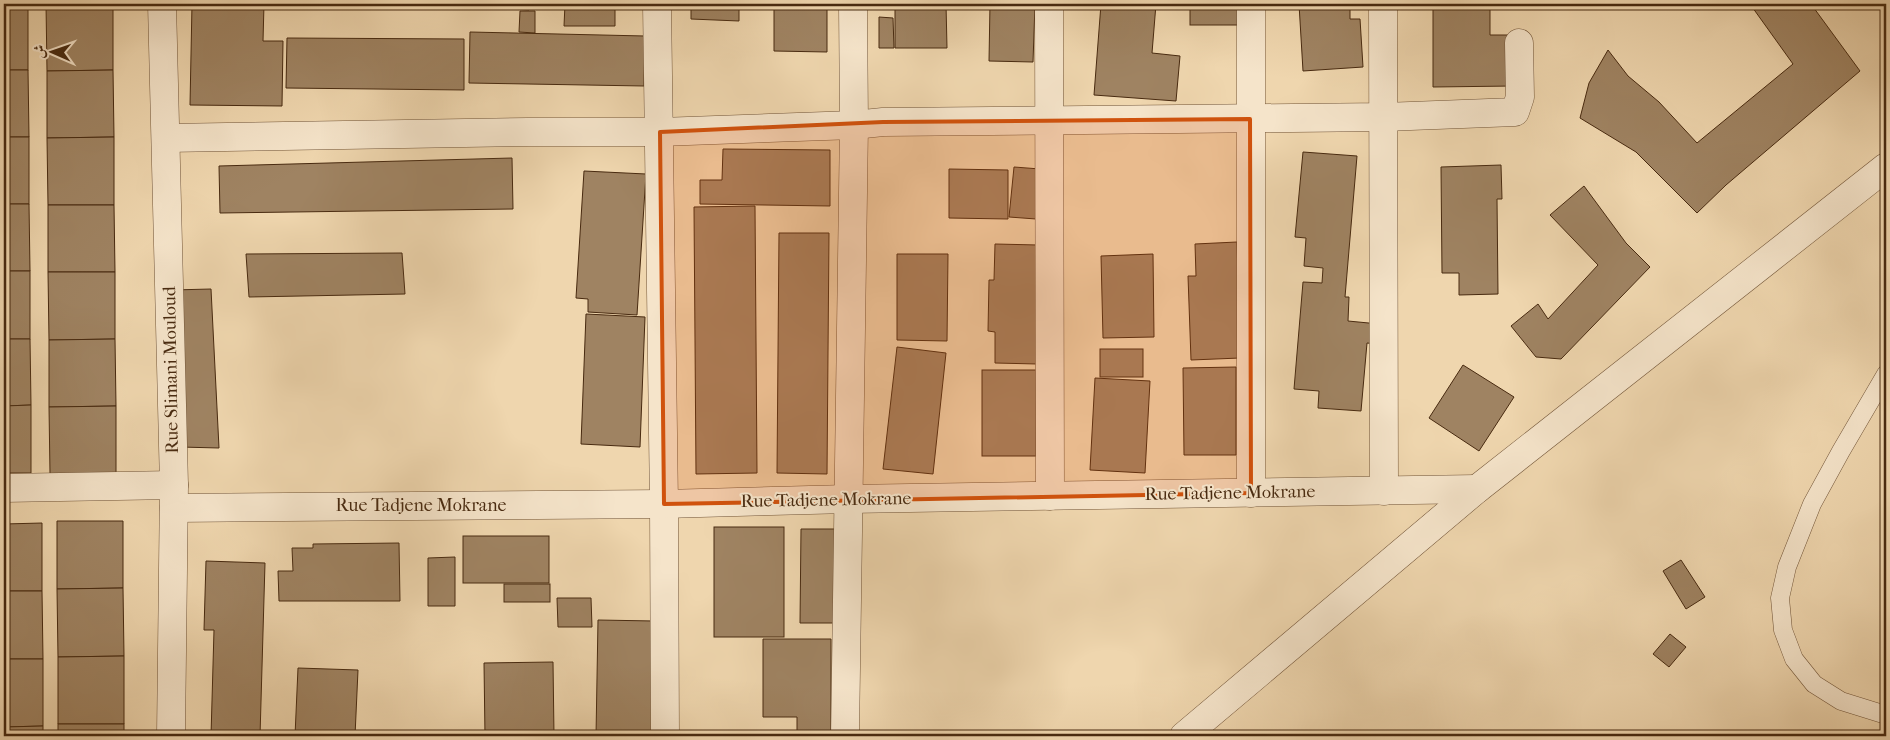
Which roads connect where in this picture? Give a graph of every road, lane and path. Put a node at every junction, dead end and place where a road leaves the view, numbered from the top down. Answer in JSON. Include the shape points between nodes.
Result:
{"nodes":[{"id":1,"x":162,"y":4,"type":"edge"},
{"id":2,"x":657,"y":4,"type":"edge"},
{"id":3,"x":853,"y":4,"type":"edge"},
{"id":4,"x":1049,"y":4,"type":"edge"},
{"id":5,"x":1251,"y":4,"type":"edge"},
{"id":6,"x":1383,"y":4,"type":"edge"},
{"id":7,"x":1519,"y":43,"type":"dead end"},
{"id":8,"x":1384,"y":117,"type":"junction"},
{"id":9,"x":1250,"y":119,"type":"junction"},
{"id":10,"x":1049,"y":120,"type":"junction"},
{"id":11,"x":854,"y":125,"type":"junction"},
{"id":12,"x":660,"y":132,"type":"junction"},
{"id":13,"x":166,"y":138,"type":"junction"},
{"id":14,"x":1886,"y":167,"type":"edge"},
{"id":15,"x":1886,"y":374,"type":"edge"},
{"id":16,"x":4,"y":488,"type":"edge"},
{"id":17,"x":1477,"y":489,"type":"junction"},
{"id":18,"x":1384,"y":491,"type":"junction"},
{"id":19,"x":1251,"y":493,"type":"junction"},
{"id":20,"x":174,"y":496,"type":"junction"},
{"id":21,"x":1050,"y":496,"type":"junction"},
{"id":22,"x":848,"y":499,"type":"junction"},
{"id":23,"x":664,"y":504,"type":"junction"},
{"id":24,"x":1886,"y":715,"type":"edge"},
{"id":25,"x":171,"y":736,"type":"edge"},
{"id":26,"x":665,"y":736,"type":"edge"},
{"id":27,"x":845,"y":736,"type":"edge"},
{"id":28,"x":1184,"y":736,"type":"edge"}],
"edges":[{"from":1,"to":13,"type":"street","name":"Rue Slimani Mouloud"},
{"from":2,"to":12,"type":"street"},
{"from":3,"to":11,"type":"street"},
{"from":4,"to":10,"type":"street"},
{"from":5,"to":9,"type":"street"},
{"from":6,"to":8,"type":"street"},
{"from":7,"to":8,"type":"street","via":[[1520,97],[1515,112]]},
{"from":8,"to":9,"type":"street"},
{"from":8,"to":18,"type":"street"},
{"from":9,"to":10,"type":"street"},
{"from":9,"to":19,"type":"street"},
{"from":10,"to":11,"type":"street"},
{"from":10,"to":21,"type":"street"},
{"from":11,"to":12,"type":"street"},
{"from":11,"to":22,"type":"street"},
{"from":12,"to":13,"type":"street"},
{"from":12,"to":23,"type":"street"},
{"from":13,"to":20,"type":"street","name":"Rue Slimani Mouloud"},
{"from":14,"to":17,"type":"street"},
{"from":15,"to":24,"type":"lane","via":[[1812,504],[1787,567],[1780,598],[1782,630],[1794,659],[1814,684],[1841,701]]},
{"from":16,"to":20,"type":"street","name":"Rue Tadjene Mokrane"},
{"from":17,"to":18,"type":"street","name":"Rue Tadjene Mokrane"},
{"from":17,"to":28,"type":"street"},
{"from":18,"to":19,"type":"street","name":"Rue Tadjene Mokrane"},
{"from":19,"to":21,"type":"street","name":"Rue Tadjene Mokrane"},
{"from":20,"to":23,"type":"street","name":"Rue Tadjene Mokrane"},
{"from":20,"to":25,"type":"street","name":"Rue Slimani Mouloud"},
{"from":21,"to":22,"type":"street","name":"Rue Tadjene Mokrane"},
{"from":22,"to":23,"type":"street","name":"Rue Tadjene Mokrane"},
{"from":22,"to":27,"type":"street"},
{"from":23,"to":26,"type":"street"}]}
